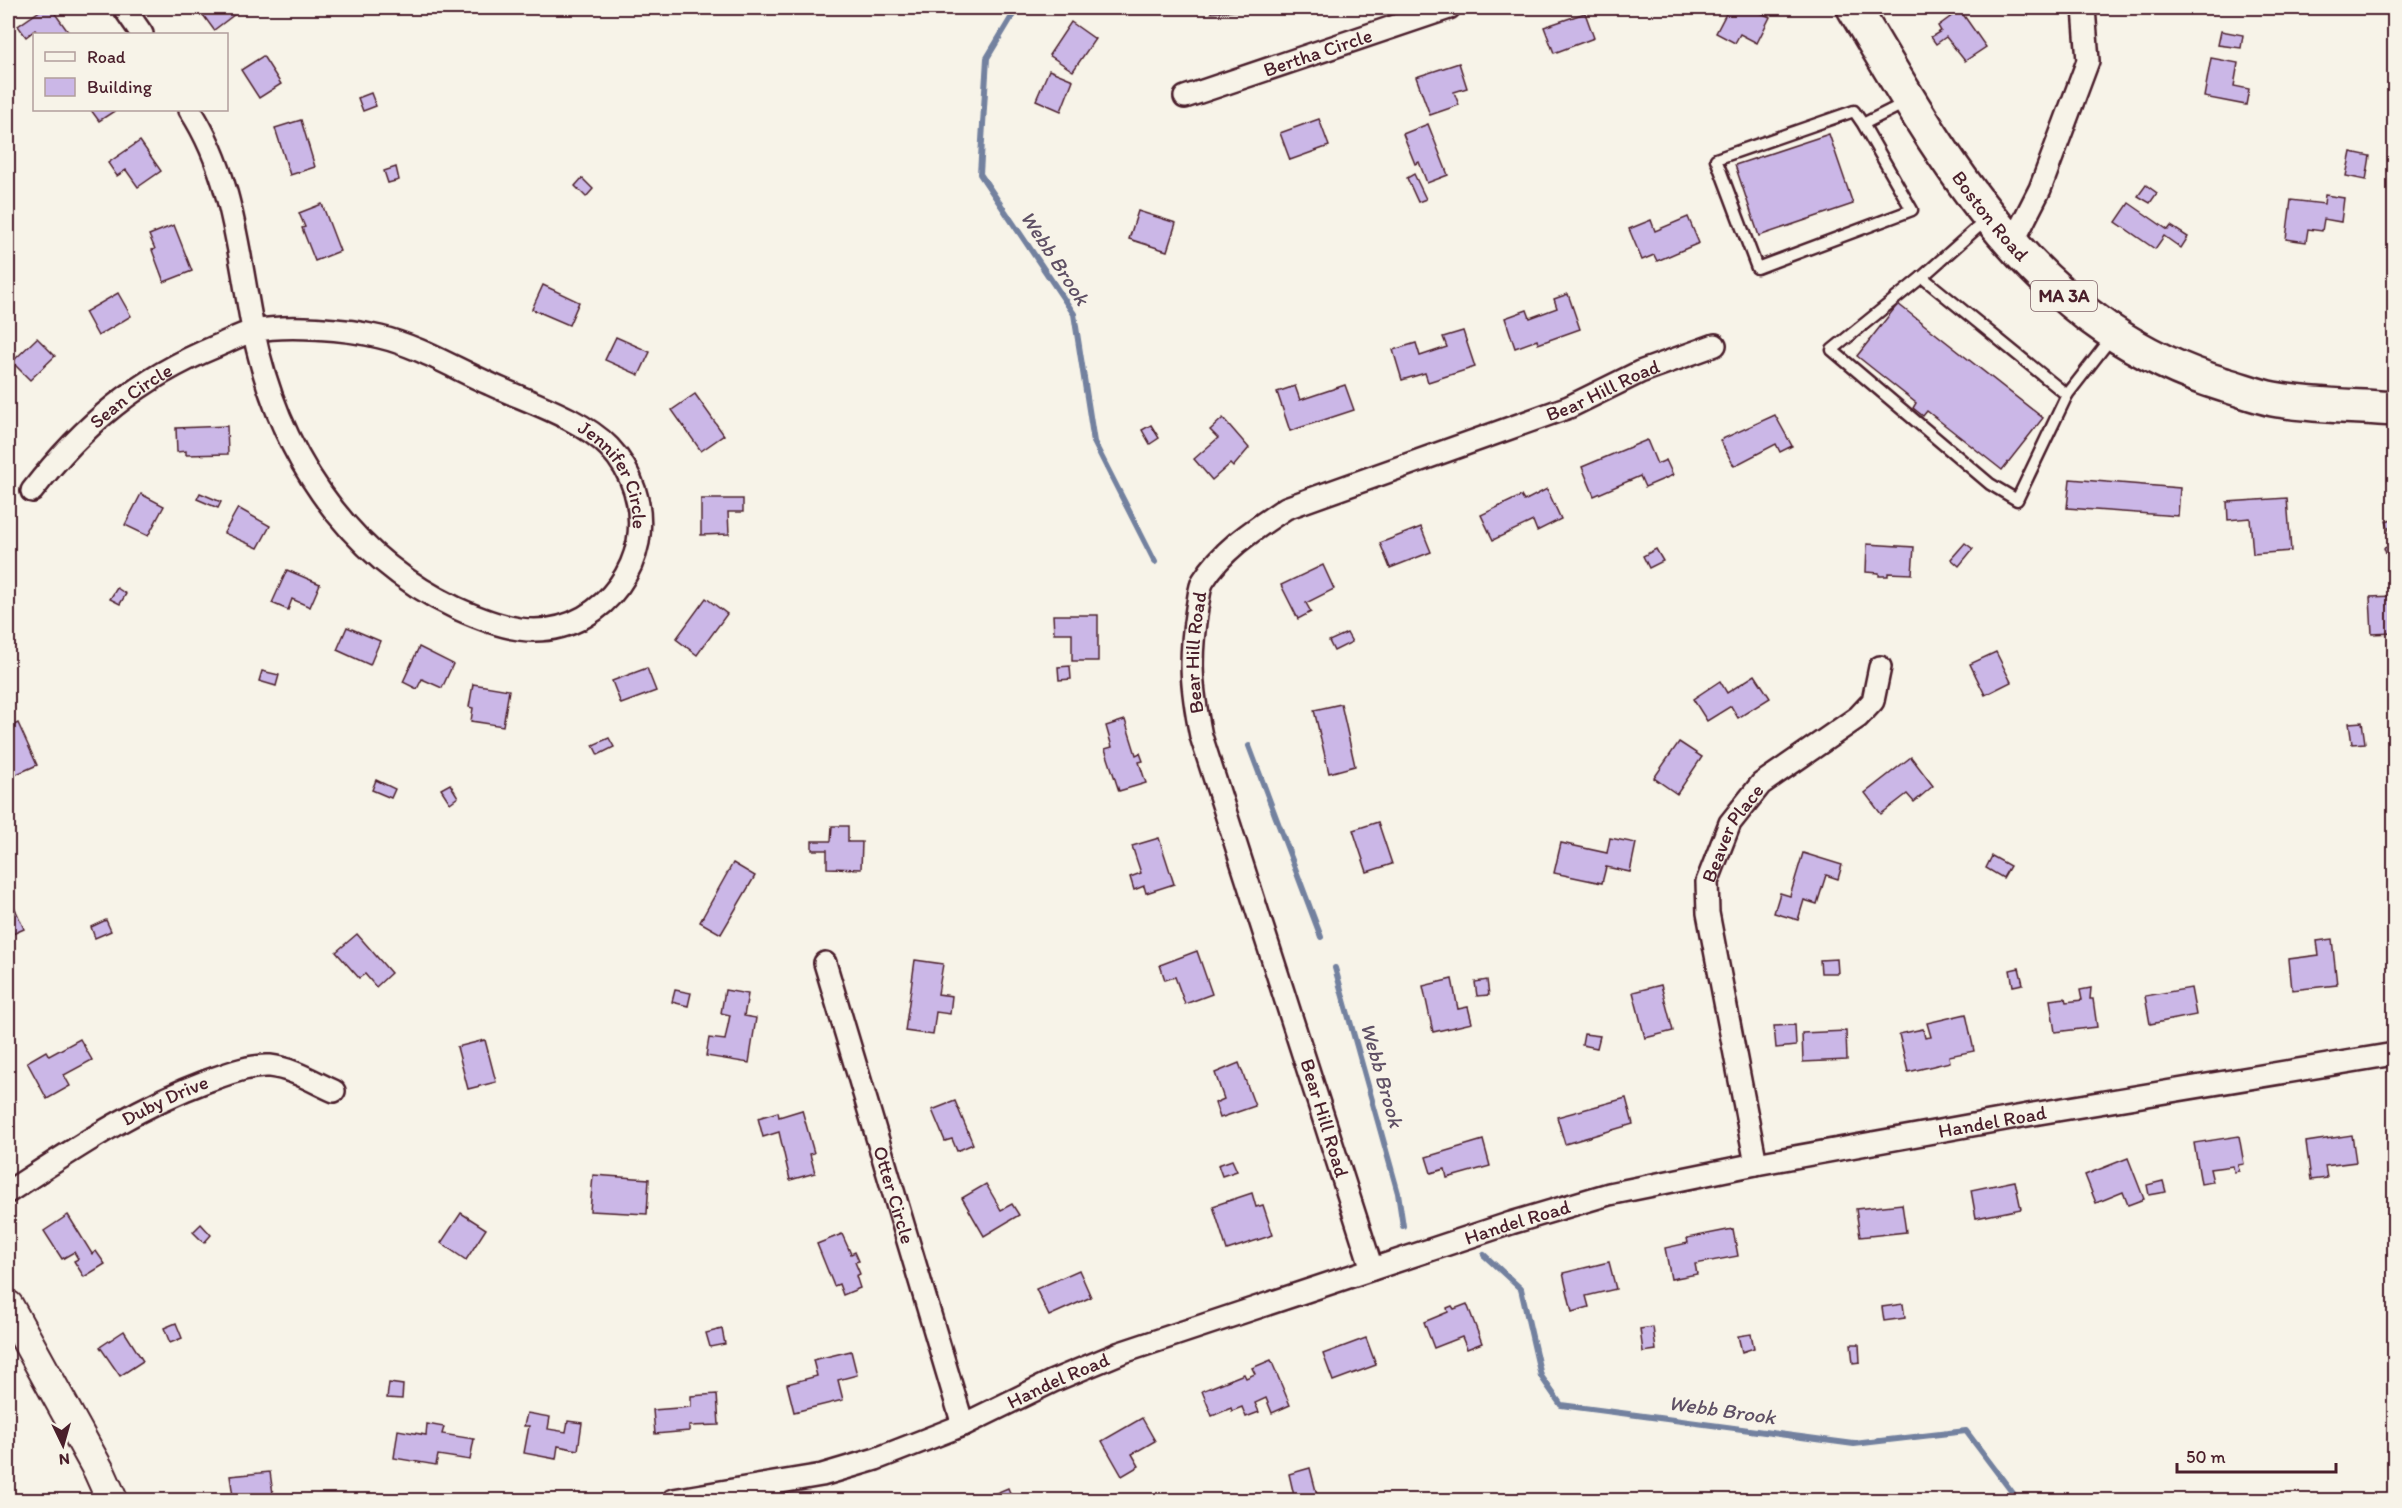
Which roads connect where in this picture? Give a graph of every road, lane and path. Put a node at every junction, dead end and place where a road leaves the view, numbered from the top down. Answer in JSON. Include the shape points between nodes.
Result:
{"nodes":[{"id":1,"x":124,"y":8,"type":"edge"},
{"id":2,"x":1449,"y":8,"type":"edge"},
{"id":3,"x":1854,"y":8,"type":"edge"},
{"id":4,"x":2084,"y":8,"type":"edge"},
{"id":5,"x":141,"y":33,"type":"edge"},
{"id":6,"x":1185,"y":97,"type":"dead end"},
{"id":7,"x":1910,"y":101,"type":"junction"},
{"id":8,"x":191,"y":111,"type":"edge"},
{"id":9,"x":1863,"y":124,"type":"junction"},
{"id":10,"x":1989,"y":218,"type":"junction"},
{"id":11,"x":2012,"y":244,"type":"junction"},
{"id":12,"x":1922,"y":277,"type":"junction"},
{"id":13,"x":254,"y":331,"type":"junction"},
{"id":14,"x":2114,"y":334,"type":"junction"},
{"id":15,"x":1715,"y":345,"type":"dead end"},
{"id":16,"x":2067,"y":395,"type":"junction"},
{"id":17,"x":2394,"y":409,"type":"edge"},
{"id":18,"x":32,"y":491,"type":"dead end"},
{"id":19,"x":1880,"y":667,"type":"dead end"},
{"id":20,"x":825,"y":963,"type":"dead end"},
{"id":21,"x":2394,"y":1054,"type":"edge"},
{"id":22,"x":334,"y":1091,"type":"dead end"},
{"id":23,"x":1756,"y":1164,"type":"junction"},
{"id":24,"x":8,"y":1192,"type":"edge"},
{"id":25,"x":1372,"y":1269,"type":"junction"},
{"id":26,"x":8,"y":1306,"type":"edge"},
{"id":27,"x":963,"y":1425,"type":"junction"},
{"id":28,"x":112,"y":1500,"type":"edge"},
{"id":29,"x":673,"y":1500,"type":"edge"}],
"edges":[{"from":1,"to":5,"type":"street"},
{"from":2,"to":6,"type":"street","name":"Bertha Circle"},
{"from":3,"to":7,"type":"main road","name":"Boston Road","number":"MA 3A"},
{"from":4,"to":11,"type":"street","via":[[2088,61],[2040,189]]},
{"from":7,"to":9,"type":"lane"},
{"from":7,"to":10,"type":"main road","name":"Boston Road","number":"MA 3A","via":[[1942,154]]},
{"from":8,"to":13,"type":"street","name":"Jennifer Circle","via":[[230,197]]},
{"from":9,"to":9,"type":"lane","via":[[1912,210],[1757,268],[1716,159],[1854,111]]},
{"from":10,"to":11,"type":"main road","name":"Boston Road","number":"MA 3A"},
{"from":10,"to":12,"type":"lane"},
{"from":11,"to":14,"type":"main road","name":"Boston Road","number":"MA 3A","via":[[2033,269]]},
{"from":12,"to":16,"type":"lane"},
{"from":12,"to":16,"type":"lane","via":[[1832,350],[1990,484],[2017,500]]},
{"from":13,"to":13,"type":"street","name":"Jennifer Circle","via":[[284,429],[310,478],[352,532],[381,560],[415,584],[485,621],[534,631],[583,618],[620,585],[637,546],[638,504],[623,464],[593,433],[417,350],[381,337],[302,328]]},
{"from":13,"to":18,"type":"street","name":"Sean Circle","via":[[180,363],[123,396],[58,457]]},
{"from":14,"to":16,"type":"lane"},
{"from":14,"to":17,"type":"main road","name":"Boston Road","number":"MA 3A","via":[[2159,361],[2271,399]]},
{"from":15,"to":25,"type":"street","name":"Bear Hill Road","via":[[1640,372],[1569,407],[1286,508],[1219,559],[1202,584],[1191,649],[1193,693],[1201,736]]},
{"from":19,"to":23,"type":"street","name":"Beaver Place","via":[[1873,701],[1858,717],[1761,784],[1742,807],[1730,823],[1707,882],[1708,913]]},
{"from":20,"to":27,"type":"street","name":"Otter Circle"},
{"from":21,"to":23,"type":"street","name":"Handel Road"},
{"from":22,"to":24,"type":"street","name":"Duby Drive","via":[[270,1066],[227,1073],[127,1116]]},
{"from":23,"to":25,"type":"street","name":"Handel Road","via":[[1609,1194]]},
{"from":25,"to":27,"type":"street","name":"Handel Road","via":[[1120,1353]]},
{"from":26,"to":28,"type":"street"},
{"from":27,"to":29,"type":"street","name":"Handel Road","via":[[822,1475]]}]}
